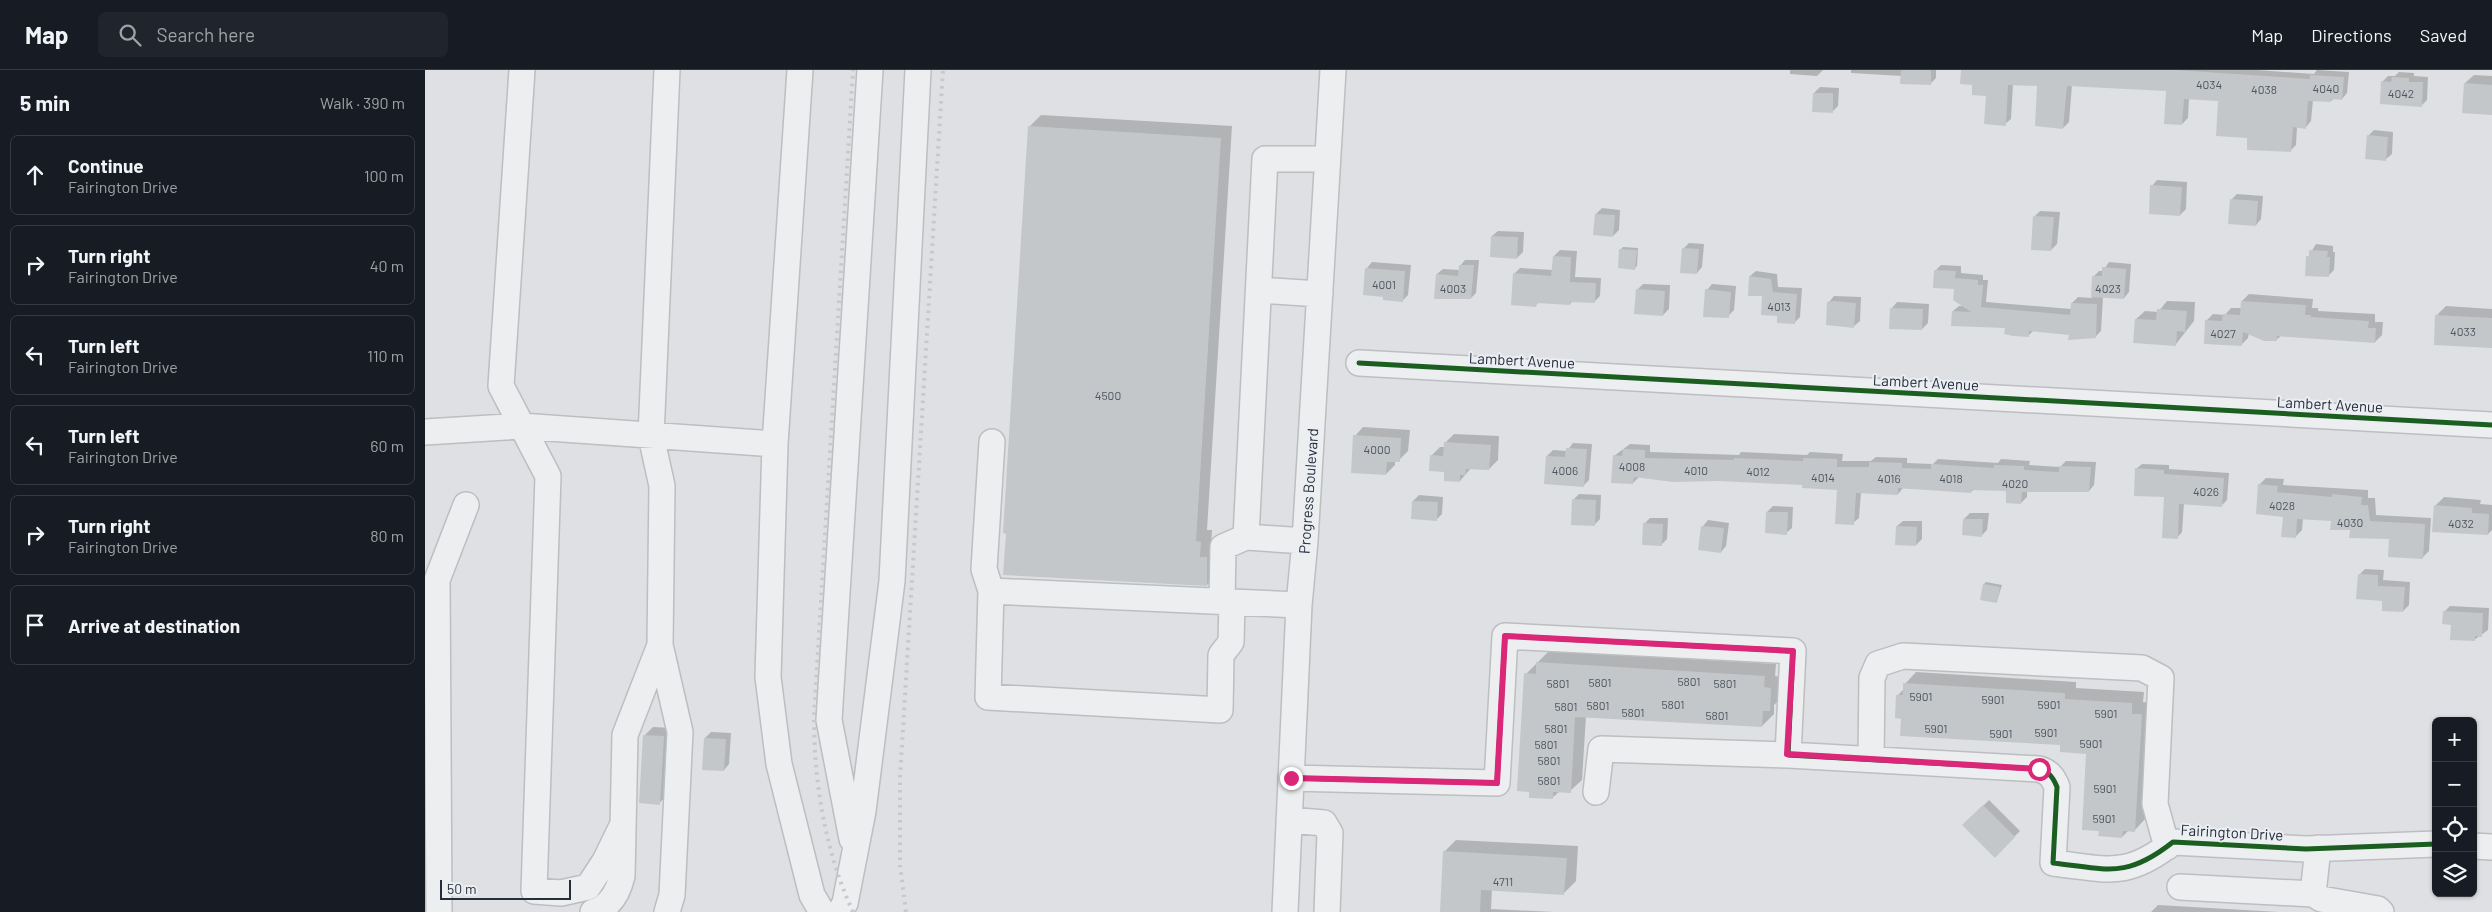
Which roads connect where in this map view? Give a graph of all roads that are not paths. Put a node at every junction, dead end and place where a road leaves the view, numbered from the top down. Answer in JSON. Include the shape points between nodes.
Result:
{"nodes":[{"id":1,"x":521,"y":70,"type":"edge"},
{"id":2,"x":667,"y":70,"type":"edge"},
{"id":3,"x":800,"y":70,"type":"edge"},
{"id":4,"x":870,"y":70,"type":"edge"},
{"id":5,"x":918,"y":70,"type":"edge"},
{"id":6,"x":1333,"y":70,"type":"edge"},
{"id":7,"x":1327,"y":160,"type":"junction"},
{"id":8,"x":1259,"y":290,"type":"junction"},
{"id":9,"x":1320,"y":294,"type":"junction"},
{"id":10,"x":1359,"y":363,"type":"dead end"},
{"id":11,"x":2492,"y":425,"type":"edge"},
{"id":12,"x":521,"y":426,"type":"junction"},
{"id":13,"x":425,"y":432,"type":"edge"},
{"id":14,"x":651,"y":436,"type":"junction"},
{"id":15,"x":992,"y":442,"type":"dead end"},
{"id":16,"x":775,"y":444,"type":"junction"},
{"id":17,"x":466,"y":505,"type":"dead end"},
{"id":18,"x":1246,"y":537,"type":"junction"},
{"id":19,"x":1305,"y":541,"type":"junction"},
{"id":20,"x":991,"y":591,"type":"junction"},
{"id":21,"x":1227,"y":602,"type":"junction"},
{"id":22,"x":1299,"y":605,"type":"junction"},
{"id":23,"x":660,"y":645,"type":"junction"},
{"id":24,"x":431,"y":664,"type":"edge"},
{"id":25,"x":1787,"y":754,"type":"junction"},
{"id":26,"x":1871,"y":759,"type":"junction"},
{"id":27,"x":1291,"y":778,"type":"junction"},
{"id":28,"x":1596,"y":792,"type":"dead end"},
{"id":29,"x":1289,"y":820,"type":"junction"},
{"id":30,"x":623,"y":824,"type":"junction"},
{"id":31,"x":431,"y":825,"type":"edge"},
{"id":32,"x":2432,"y":844,"type":"edge"},
{"id":33,"x":2477,"y":846,"type":"edge"},
{"id":34,"x":2167,"y":847,"type":"junction"},
{"id":35,"x":2492,"y":847,"type":"edge"},
{"id":36,"x":2318,"y":848,"type":"junction"},
{"id":37,"x":855,"y":852,"type":"junction"},
{"id":38,"x":2180,"y":887,"type":"dead end"},
{"id":39,"x":2313,"y":894,"type":"junction"},
{"id":40,"x":439,"y":912,"type":"edge"},
{"id":41,"x":593,"y":912,"type":"edge"},
{"id":42,"x":667,"y":912,"type":"edge"},
{"id":43,"x":822,"y":912,"type":"edge"},
{"id":44,"x":840,"y":912,"type":"edge"},
{"id":45,"x":1285,"y":912,"type":"edge"},
{"id":46,"x":1327,"y":912,"type":"edge"},
{"id":47,"x":2381,"y":912,"type":"edge"}],
"edges":[{"from":1,"to":12,"type":"street","via":[[501,386]]},
{"from":2,"to":14,"type":"street"},
{"from":3,"to":16,"type":"street"},
{"from":4,"to":37,"type":"street","via":[[829,720]]},
{"from":5,"to":37,"type":"street","via":[[892,581]]},
{"from":6,"to":7,"type":"street","name":"Progress Boulevard"},
{"from":7,"to":8,"type":"street","via":[[1265,159]]},
{"from":7,"to":9,"type":"street","name":"Progress Boulevard"},
{"from":8,"to":9,"type":"street"},
{"from":8,"to":18,"type":"street"},
{"from":9,"to":19,"type":"street","name":"Progress Boulevard"},
{"from":10,"to":11,"type":"street","name":"Lambert Avenue"},
{"from":12,"to":13,"type":"street"},
{"from":12,"to":14,"type":"street"},
{"from":12,"to":30,"type":"street","via":[[548,476],[534,891],[561,893],[588,887]]},
{"from":14,"to":16,"type":"street"},
{"from":14,"to":23,"type":"street","via":[[662,486]]},
{"from":15,"to":20,"type":"street","via":[[984,569]]},
{"from":16,"to":43,"type":"street","via":[[768,677],[779,764],[811,895]]},
{"from":17,"to":24,"type":"street","via":[[437,580]]},
{"from":18,"to":19,"type":"street"},
{"from":18,"to":21,"type":"street","via":[[1223,547]]},
{"from":19,"to":22,"type":"street","name":"Progress Boulevard"},
{"from":20,"to":21,"type":"street"},
{"from":20,"to":21,"type":"street","via":[[988,697],[1220,710],[1221,655],[1231,642]]},
{"from":21,"to":22,"type":"street"},
{"from":22,"to":27,"type":"street","name":"Progress Boulevard"},
{"from":23,"to":30,"type":"street","via":[[625,735]]},
{"from":23,"to":42,"type":"street","via":[[681,732],[672,895]]},
{"from":24,"to":31,"type":"street"},
{"from":25,"to":26,"type":"street","name":"Fairington Drive"},
{"from":25,"to":27,"type":"street","via":[[1793,651],[1505,636],[1497,783]]},
{"from":25,"to":28,"type":"street","name":"Fairington Drive","via":[[1601,749]]},
{"from":26,"to":34,"type":"street","name":"Fairington Drive","via":[[2046,772],[2057,787],[2053,863],[2115,870],[2150,860]]},
{"from":26,"to":34,"type":"street","via":[[1872,678],[1879,664],[1903,656],[2142,668],[2161,678],[2155,804]]},
{"from":27,"to":29,"type":"street","name":"Progress Boulevard"},
{"from":29,"to":45,"type":"street","name":"Progress Boulevard"},
{"from":29,"to":46,"type":"street","via":[[1324,823],[1330,833]]},
{"from":30,"to":41,"type":"street","via":[[619,887],[607,906]]},
{"from":31,"to":40,"type":"street"},
{"from":32,"to":36,"type":"street","name":"Fairington Drive"},
{"from":33,"to":35,"type":"street"},
{"from":34,"to":36,"type":"street","name":"Fairington Drive","via":[[2173,842]]},
{"from":36,"to":39,"type":"street"},
{"from":37,"to":44,"type":"street","via":[[845,903]]},
{"from":38,"to":39,"type":"street"},
{"from":39,"to":47,"type":"street","via":[[2321,899]]}]}
